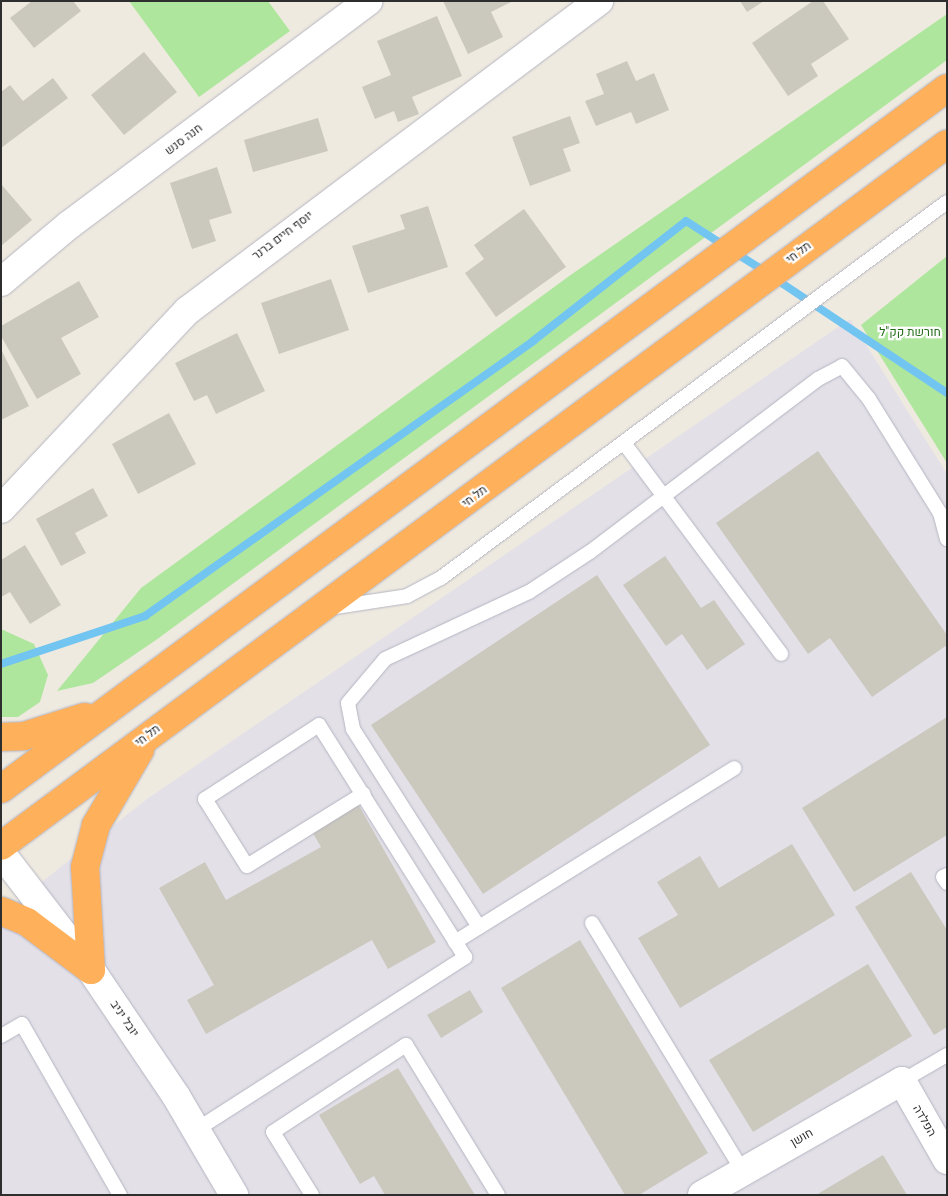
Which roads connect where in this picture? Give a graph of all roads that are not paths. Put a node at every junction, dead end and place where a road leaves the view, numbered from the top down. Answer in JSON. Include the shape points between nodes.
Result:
{"nodes":[{"id":1,"x":368,"y":1,"type":"edge"},
{"id":2,"x":599,"y":1,"type":"edge"},
{"id":3,"x":947,"y":88,"type":"edge"},
{"id":4,"x":947,"y":144,"type":"edge"},
{"id":5,"x":947,"y":202,"type":"edge"},
{"id":6,"x":1,"y":282,"type":"edge"},
{"id":7,"x":624,"y":443,"type":"junction"},
{"id":8,"x":665,"y":495,"type":"junction"},
{"id":9,"x":1,"y":509,"type":"edge"},
{"id":10,"x":947,"y":539,"type":"edge"},
{"id":11,"x":321,"y":609,"type":"junction"},
{"id":12,"x":781,"y":654,"type":"dead end"},
{"id":13,"x":106,"y":710,"type":"junction"},
{"id":14,"x":149,"y":735,"type":"junction"},
{"id":15,"x":1,"y":738,"type":"edge"},
{"id":16,"x":734,"y":768,"type":"dead end"},
{"id":17,"x":1,"y":790,"type":"edge"},
{"id":18,"x":363,"y":794,"type":"junction"},
{"id":19,"x":1,"y":846,"type":"edge"},
{"id":20,"x":1,"y":853,"type":"edge"},
{"id":21,"x":947,"y":875,"type":"edge"},
{"id":22,"x":947,"y":883,"type":"edge"},
{"id":23,"x":1,"y":911,"type":"edge"},
{"id":24,"x":592,"y":923,"type":"dead end"},
{"id":25,"x":479,"y":927,"type":"junction"},
{"id":26,"x":455,"y":942,"type":"junction"},
{"id":27,"x":91,"y":970,"type":"junction"},
{"id":28,"x":1,"y":1036,"type":"edge"},
{"id":29,"x":947,"y":1054,"type":"edge"},
{"id":30,"x":902,"y":1081,"type":"junction"},
{"id":31,"x":196,"y":1130,"type":"junction"},
{"id":32,"x":947,"y":1160,"type":"edge"},
{"id":33,"x":743,"y":1172,"type":"junction"},
{"id":34,"x":120,"y":1195,"type":"edge"},
{"id":35,"x":234,"y":1195,"type":"edge"},
{"id":36,"x":312,"y":1195,"type":"edge"},
{"id":37,"x":498,"y":1195,"type":"edge"},
{"id":38,"x":702,"y":1195,"type":"edge"}],
"edges":[{"from":1,"to":6,"type":"street","name":"חנה סנש","via":[[68,225]]},
{"from":2,"to":9,"type":"street","name":"יוסף חיים ברנר","via":[[187,311]]},
{"from":3,"to":13,"type":"highway"},
{"from":4,"to":11,"type":"highway","name":"תל חי"},
{"from":5,"to":7,"type":"lane"},
{"from":7,"to":8,"type":"lane"},
{"from":7,"to":11,"type":"lane","via":[[440,578],[406,596]]},
{"from":8,"to":10,"type":"lane","via":[[818,378],[842,366],[869,399],[940,512]]},
{"from":8,"to":12,"type":"lane"},
{"from":8,"to":25,"type":"lane","via":[[529,592],[385,660],[348,703],[354,729]]},
{"from":11,"to":14,"type":"highway","name":"תל חי"},
{"from":13,"to":15,"type":"highway","via":[[24,736]]},
{"from":13,"to":17,"type":"highway"},
{"from":14,"to":19,"type":"highway","name":"תל חי"},
{"from":14,"to":27,"type":"highway","via":[[96,825],[85,867]]},
{"from":16,"to":25,"type":"lane"},
{"from":18,"to":18,"type":"lane","via":[[319,725],[205,799],[247,866]]},
{"from":18,"to":26,"type":"lane"},
{"from":20,"to":27,"type":"street","name":"יובל יניב"},
{"from":21,"to":22,"type":"lane","via":[[943,877]]},
{"from":23,"to":27,"type":"highway","via":[[27,922]]},
{"from":24,"to":33,"type":"lane"},
{"from":25,"to":26,"type":"lane"},
{"from":26,"to":31,"type":"lane","via":[[465,957]]},
{"from":27,"to":31,"type":"street","name":"יובל יניב"},
{"from":28,"to":34,"type":"lane","via":[[22,1024]]},
{"from":29,"to":30,"type":"lane"},
{"from":30,"to":32,"type":"street","name":"הפלדה"},
{"from":30,"to":33,"type":"street","name":"חושן"},
{"from":31,"to":35,"type":"street","name":"יובל יניב"},
{"from":33,"to":38,"type":"street","name":"חושן"},
{"from":36,"to":37,"type":"lane","via":[[273,1132],[406,1045]]}]}
